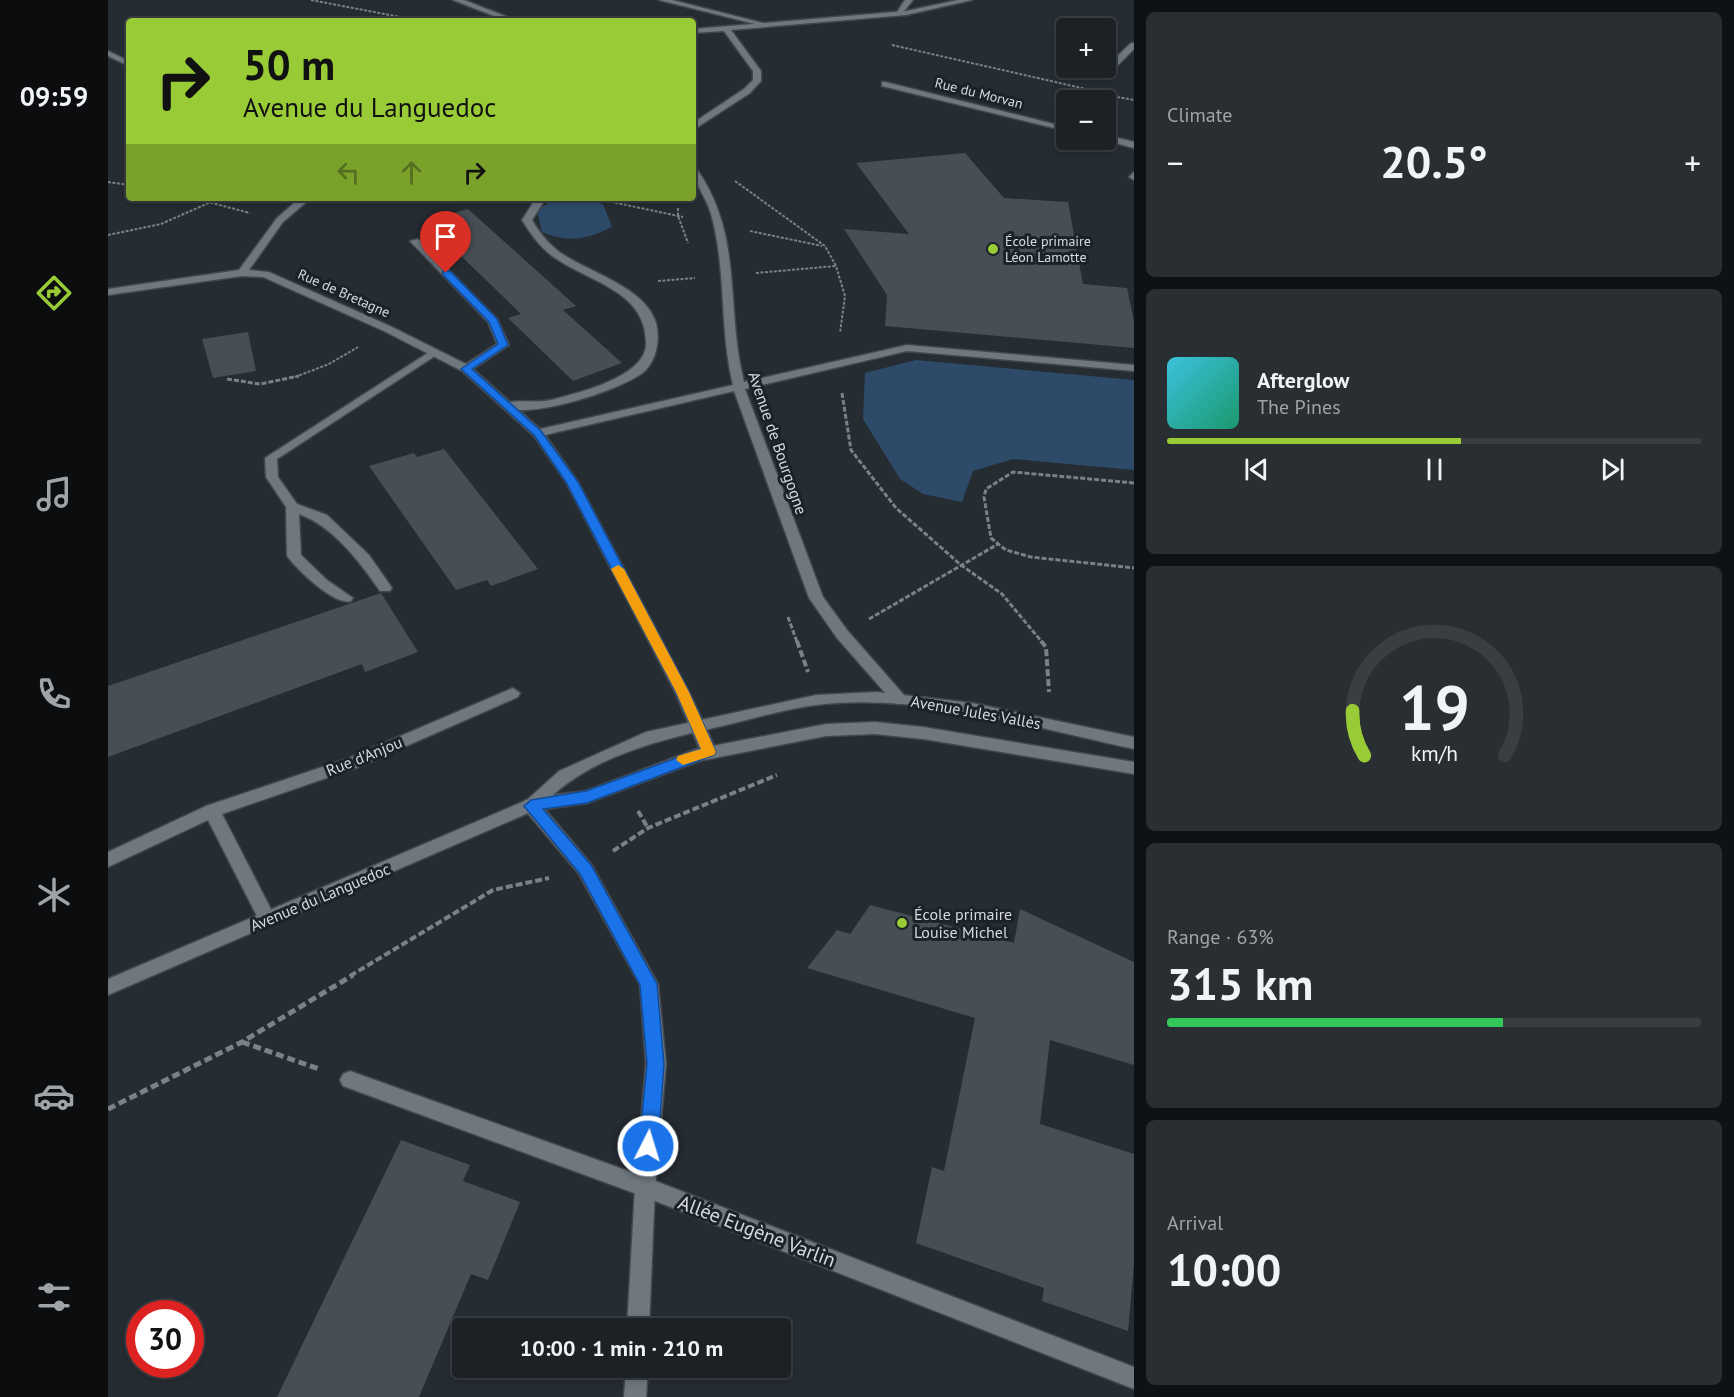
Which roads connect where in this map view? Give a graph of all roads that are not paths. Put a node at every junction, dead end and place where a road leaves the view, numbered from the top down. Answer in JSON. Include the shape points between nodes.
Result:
{"nodes":[{"id":1,"x":460,"y":0,"type":"edge"},
{"id":2,"x":663,"y":0,"type":"edge"},
{"id":3,"x":909,"y":0,"type":"edge"},
{"id":4,"x":968,"y":0,"type":"edge"},
{"id":5,"x":898,"y":13,"type":"junction"},
{"id":6,"x":503,"y":18,"type":"edge"},
{"id":7,"x":767,"y":25,"type":"junction"},
{"id":8,"x":726,"y":28,"type":"junction"},
{"id":9,"x":696,"y":31,"type":"edge"},
{"id":10,"x":1134,"y":45,"type":"edge"},
{"id":11,"x":108,"y":53,"type":"edge"},
{"id":12,"x":126,"y":62,"type":"edge"},
{"id":13,"x":1116,"y":62,"type":"edge"},
{"id":14,"x":885,"y":84,"type":"dead end"},
{"id":15,"x":696,"y":125,"type":"edge"},
{"id":16,"x":1056,"y":127,"type":"edge"},
{"id":17,"x":1116,"y":140,"type":"edge"},
{"id":18,"x":1134,"y":145,"type":"edge"},
{"id":19,"x":696,"y":173,"type":"edge"},
{"id":20,"x":302,"y":201,"type":"edge"},
{"id":21,"x":539,"y":201,"type":"edge"},
{"id":22,"x":415,"y":241,"type":"dead end"},
{"id":23,"x":242,"y":273,"type":"junction"},
{"id":24,"x":108,"y":292,"type":"edge"},
{"id":25,"x":434,"y":352,"type":"junction"},
{"id":26,"x":1134,"y":368,"type":"edge"},
{"id":27,"x":466,"y":369,"type":"junction"},
{"id":28,"x":739,"y":385,"type":"junction"},
{"id":29,"x":509,"y":405,"type":"junction"},
{"id":30,"x":538,"y":433,"type":"junction"},
{"id":31,"x":292,"y":507,"type":"junction"},
{"id":32,"x":385,"y":588,"type":"dead end"},
{"id":33,"x":346,"y":598,"type":"dead end"},
{"id":34,"x":513,"y":693,"type":"dead end"},
{"id":35,"x":899,"y":699,"type":"junction"},
{"id":36,"x":816,"y":700,"type":"joint"},
{"id":37,"x":698,"y":725,"type":"junction"},
{"id":38,"x":826,"y":730,"type":"joint"},
{"id":39,"x":1134,"y":743,"type":"edge"},
{"id":40,"x":709,"y":752,"type":"junction"},
{"id":41,"x":1134,"y":768,"type":"edge"},
{"id":42,"x":531,"y":806,"type":"junction"},
{"id":43,"x":212,"y":811,"type":"junction"},
{"id":44,"x":108,"y":860,"type":"edge"},
{"id":45,"x":267,"y":920,"type":"junction"},
{"id":46,"x":108,"y":987,"type":"edge"},
{"id":47,"x":351,"y":1080,"type":"road end"},
{"id":48,"x":645,"y":1187,"type":"junction"},
{"id":49,"x":639,"y":1318,"type":"edge"},
{"id":50,"x":636,"y":1378,"type":"edge"},
{"id":51,"x":1134,"y":1378,"type":"edge"},
{"id":52,"x":635,"y":1397,"type":"edge"}],
"edges":[{"from":1,"to":6,"type":"street"},
{"from":2,"to":7,"type":"street"},
{"from":3,"to":5,"type":"street"},
{"from":4,"to":5,"type":"street"},
{"from":5,"to":7,"type":"street"},
{"from":7,"to":8,"type":"street"},
{"from":8,"to":9,"type":"street"},
{"from":8,"to":15,"type":"street","via":[[757,71],[757,81]]},
{"from":10,"to":13,"type":"street"},
{"from":11,"to":12,"type":"street"},
{"from":14,"to":16,"type":"street","name":"Rue du Morvan"},
{"from":17,"to":18,"type":"street"},
{"from":19,"to":28,"type":"street","name":"Avenue de Bourgogne","via":[[718,224],[728,275]]},
{"from":20,"to":23,"type":"street","via":[[280,220]]},
{"from":21,"to":29,"type":"street","via":[[527,220],[531,232],[573,267],[641,304],[653,332],[650,358],[638,371],[613,383],[541,406]]},
{"from":22,"to":27,"type":"street","via":[[494,321],[503,345]]},
{"from":23,"to":24,"type":"street","name":"Rue de Bretagne"},
{"from":23,"to":25,"type":"street","name":"Rue de Bretagne","via":[[265,274]]},
{"from":25,"to":27,"type":"street","name":"Rue de Bretagne"},
{"from":25,"to":31,"type":"street","via":[[270,458],[272,477]]},
{"from":26,"to":28,"type":"street","via":[[907,348]]},
{"from":27,"to":29,"type":"street","name":"Rue de Bretagne"},
{"from":28,"to":30,"type":"street"},
{"from":28,"to":35,"type":"street","name":"Avenue de Bourgogne","via":[[816,598]]},
{"from":29,"to":30,"type":"street","name":"Rue de Bretagne"},
{"from":30,"to":37,"type":"street","via":[[572,482]]},
{"from":31,"to":32,"type":"street","via":[[322,518],[364,558]]},
{"from":31,"to":33,"type":"street","via":[[294,556],[322,583]]},
{"from":34,"to":43,"type":"street","name":"Rue d'Anjou","via":[[355,762]]},
{"from":35,"to":36,"type":"street","name":"Avenue Jules Vallès"},
{"from":35,"to":39,"type":"street","name":"Avenue Jules Vallès","via":[[972,709]]},
{"from":36,"to":37,"type":"street","name":"Avenue du Languedoc"},
{"from":37,"to":40,"type":"street"},
{"from":37,"to":42,"type":"street","name":"Avenue du Languedoc","via":[[646,738],[565,775]]},
{"from":38,"to":40,"type":"street","name":"Avenue du Languedoc"},
{"from":38,"to":41,"type":"street","name":"Avenue Jules Vallès","via":[[874,728],[924,733]]},
{"from":40,"to":42,"type":"street","name":"Avenue du Languedoc","via":[[587,797]]},
{"from":42,"to":45,"type":"street","name":"Avenue du Languedoc"},
{"from":42,"to":48,"type":"street","via":[[585,869],[649,984],[656,1064]]},
{"from":43,"to":44,"type":"street","name":"Rue d'Anjou"},
{"from":43,"to":45,"type":"street"},
{"from":45,"to":46,"type":"street","name":"Avenue du Languedoc"},
{"from":47,"to":48,"type":"street","name":"Allée Eugène Varlin"},
{"from":48,"to":49,"type":"street"},
{"from":48,"to":51,"type":"street","name":"Allée Eugène Varlin"},
{"from":50,"to":52,"type":"street"}]}
